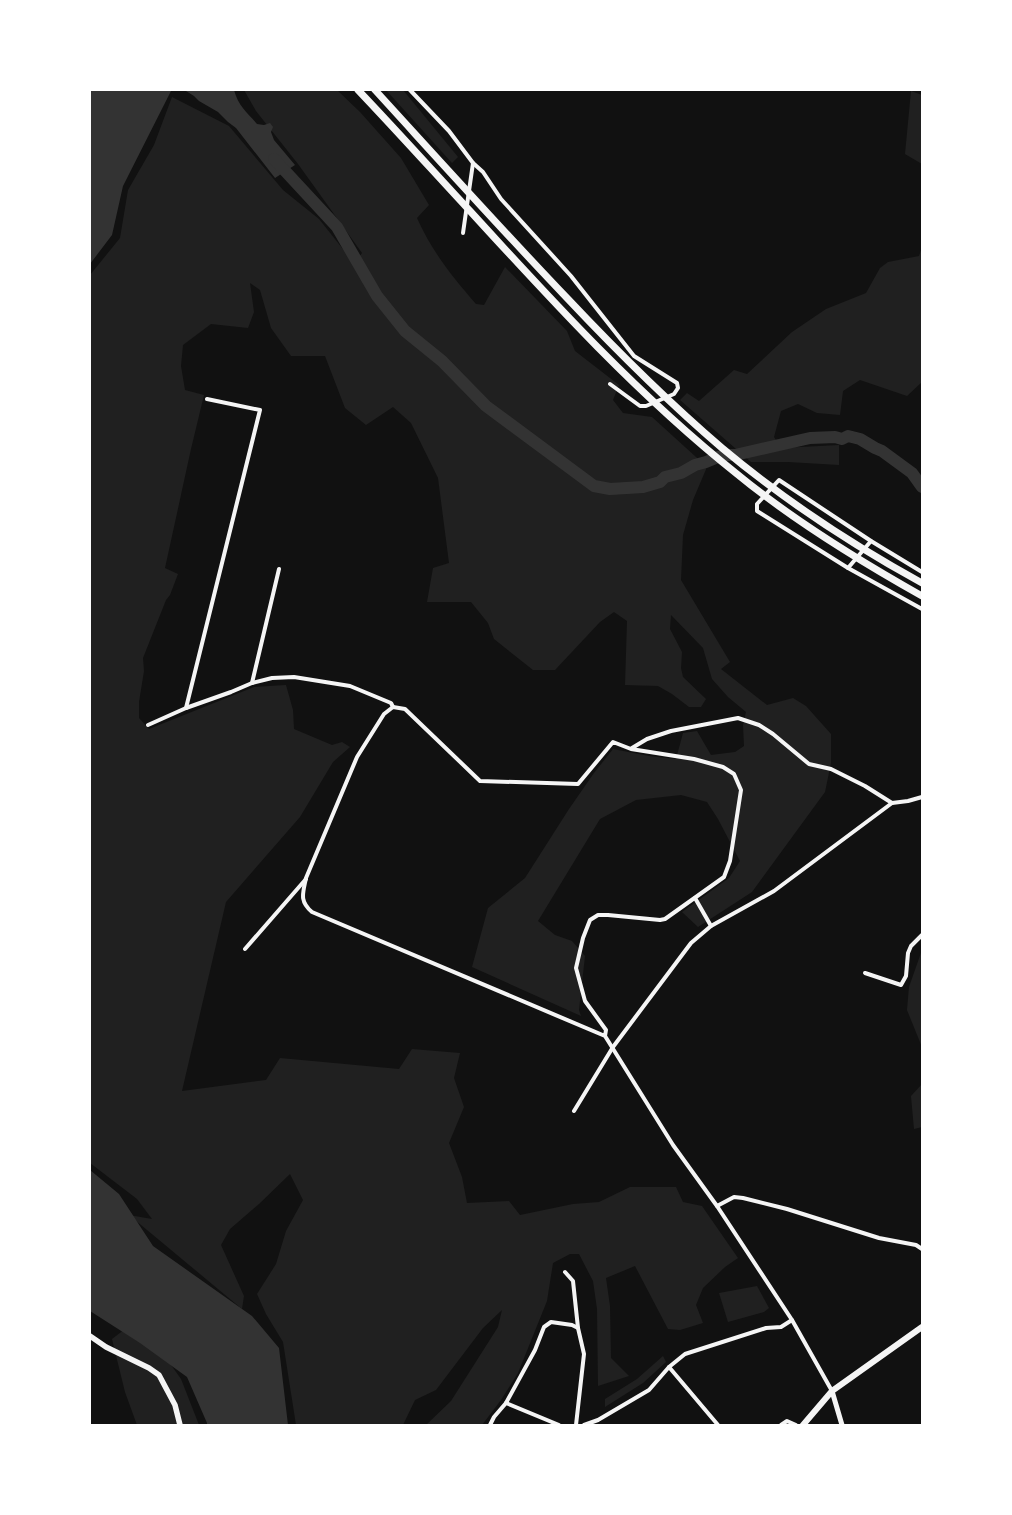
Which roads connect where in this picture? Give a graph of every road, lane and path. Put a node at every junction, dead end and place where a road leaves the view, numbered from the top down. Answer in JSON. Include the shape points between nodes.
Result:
{"nodes":[{"id":1,"x":358,"y":90,"type":"edge"},
{"id":2,"x":375,"y":90,"type":"edge"},
{"id":3,"x":410,"y":90,"type":"edge"},
{"id":4,"x":473,"y":163,"type":"junction"},
{"id":5,"x":463,"y":233,"type":"dead end"},
{"id":6,"x":610,"y":384,"type":"dead end"},
{"id":7,"x":207,"y":399,"type":"dead end"},
{"id":8,"x":871,"y":541,"type":"junction"},
{"id":9,"x":848,"y":568,"type":"junction"},
{"id":10,"x":279,"y":569,"type":"dead end"},
{"id":11,"x":922,"y":572,"type":"edge"},
{"id":12,"x":922,"y":583,"type":"edge"},
{"id":13,"x":922,"y":596,"type":"edge"},
{"id":14,"x":922,"y":609,"type":"edge"},
{"id":15,"x":252,"y":683,"type":"junction"},
{"id":16,"x":393,"y":707,"type":"junction"},
{"id":17,"x":186,"y":708,"type":"junction"},
{"id":18,"x":148,"y":725,"type":"dead end"},
{"id":19,"x":632,"y":749,"type":"junction"},
{"id":20,"x":922,"y":797,"type":"edge"},
{"id":21,"x":892,"y":803,"type":"junction"},
{"id":22,"x":306,"y":878,"type":"junction"},
{"id":23,"x":695,"y":898,"type":"junction"},
{"id":24,"x":711,"y":926,"type":"junction"},
{"id":25,"x":922,"y":935,"type":"edge"},
{"id":26,"x":245,"y":950,"type":"dead end"},
{"id":27,"x":865,"y":973,"type":"dead end"},
{"id":28,"x":605,"y":1036,"type":"junction"},
{"id":29,"x":613,"y":1047,"type":"junction"},
{"id":30,"x":574,"y":1111,"type":"dead end"},
{"id":31,"x":717,"y":1206,"type":"junction"},
{"id":32,"x":922,"y":1249,"type":"edge"},
{"id":33,"x":565,"y":1272,"type":"dead end"},
{"id":34,"x":792,"y":1320,"type":"junction"},
{"id":35,"x":922,"y":1327,"type":"edge"},
{"id":36,"x":578,"y":1328,"type":"junction"},
{"id":37,"x":90,"y":1336,"type":"edge"},
{"id":38,"x":669,"y":1367,"type":"junction"},
{"id":39,"x":832,"y":1391,"type":"junction"},
{"id":40,"x":506,"y":1403,"type":"junction"},
{"id":41,"x":180,"y":1425,"type":"edge"},
{"id":42,"x":490,"y":1425,"type":"edge"},
{"id":43,"x":559,"y":1425,"type":"edge"},
{"id":44,"x":576,"y":1425,"type":"edge"},
{"id":45,"x":584,"y":1425,"type":"edge"},
{"id":46,"x":718,"y":1425,"type":"edge"},
{"id":47,"x":781,"y":1425,"type":"edge"},
{"id":48,"x":796,"y":1425,"type":"edge"},
{"id":49,"x":803,"y":1425,"type":"edge"},
{"id":50,"x":842,"y":1425,"type":"edge"}],
"edges":[{"from":1,"to":13,"type":"highway","via":[[582,332],[650,399],[714,456],[787,512],[859,560]]},
{"from":2,"to":12,"type":"highway","via":[[534,264],[658,391],[722,448],[789,500],[865,550]]},
{"from":3,"to":4,"type":"street","via":[[449,131]]},
{"from":4,"to":5,"type":"street"},
{"from":4,"to":6,"type":"street","via":[[571,276],[634,356],[677,382],[678,388],[674,394],[640,406]]},
{"from":7,"to":17,"type":"street","via":[[260,410]]},
{"from":8,"to":9,"type":"street"},
{"from":8,"to":9,"type":"street","via":[[779,480],[756,504],[757,511]]},
{"from":8,"to":11,"type":"street"},
{"from":9,"to":14,"type":"street"},
{"from":10,"to":15,"type":"street"},
{"from":15,"to":16,"type":"street","via":[[272,678],[294,677],[326,681],[350,686],[391,703]]},
{"from":15,"to":17,"type":"street"},
{"from":16,"to":19,"type":"street","via":[[405,709],[480,781],[578,784],[613,742]]},
{"from":16,"to":22,"type":"street","via":[[384,714],[357,757]]},
{"from":17,"to":18,"type":"street"},
{"from":19,"to":21,"type":"street","via":[[647,739],[670,731],[738,718],[759,725],[773,734],[809,764],[831,769]]},
{"from":19,"to":23,"type":"street","via":[[694,759],[723,767],[734,774],[741,790],[730,861],[724,877]]},
{"from":20,"to":21,"type":"street"},
{"from":21,"to":24,"type":"street","via":[[774,891]]},
{"from":22,"to":26,"type":"street"},
{"from":22,"to":28,"type":"street","via":[[303,901],[312,912]]},
{"from":23,"to":24,"type":"street"},
{"from":23,"to":28,"type":"street","via":[[665,919],[608,915],[590,920],[576,968],[584,1001],[606,1030]]},
{"from":24,"to":29,"type":"street","via":[[691,943]]},
{"from":25,"to":27,"type":"street","via":[[908,953],[906,976],[901,985]]},
{"from":28,"to":29,"type":"street"},
{"from":29,"to":30,"type":"street"},
{"from":29,"to":31,"type":"street","via":[[673,1145]]},
{"from":31,"to":32,"type":"street","via":[[734,1197],[743,1198]]},
{"from":31,"to":34,"type":"street"},
{"from":33,"to":36,"type":"street","via":[[573,1281]]},
{"from":34,"to":38,"type":"street","via":[[781,1327],[766,1328],[685,1354]]},
{"from":34,"to":39,"type":"street"},
{"from":35,"to":39,"type":"main road"},
{"from":36,"to":40,"type":"street","via":[[551,1322],[544,1327],[535,1350]]},
{"from":36,"to":44,"type":"street","via":[[584,1354]]},
{"from":37,"to":41,"type":"main road","via":[[159,1376],[175,1405]]},
{"from":38,"to":45,"type":"street","via":[[649,1390],[598,1420]]},
{"from":38,"to":46,"type":"street"},
{"from":39,"to":49,"type":"main road"},
{"from":39,"to":50,"type":"street"},
{"from":40,"to":42,"type":"street"},
{"from":40,"to":43,"type":"street"},
{"from":47,"to":48,"type":"street","via":[[787,1421]]}]}
